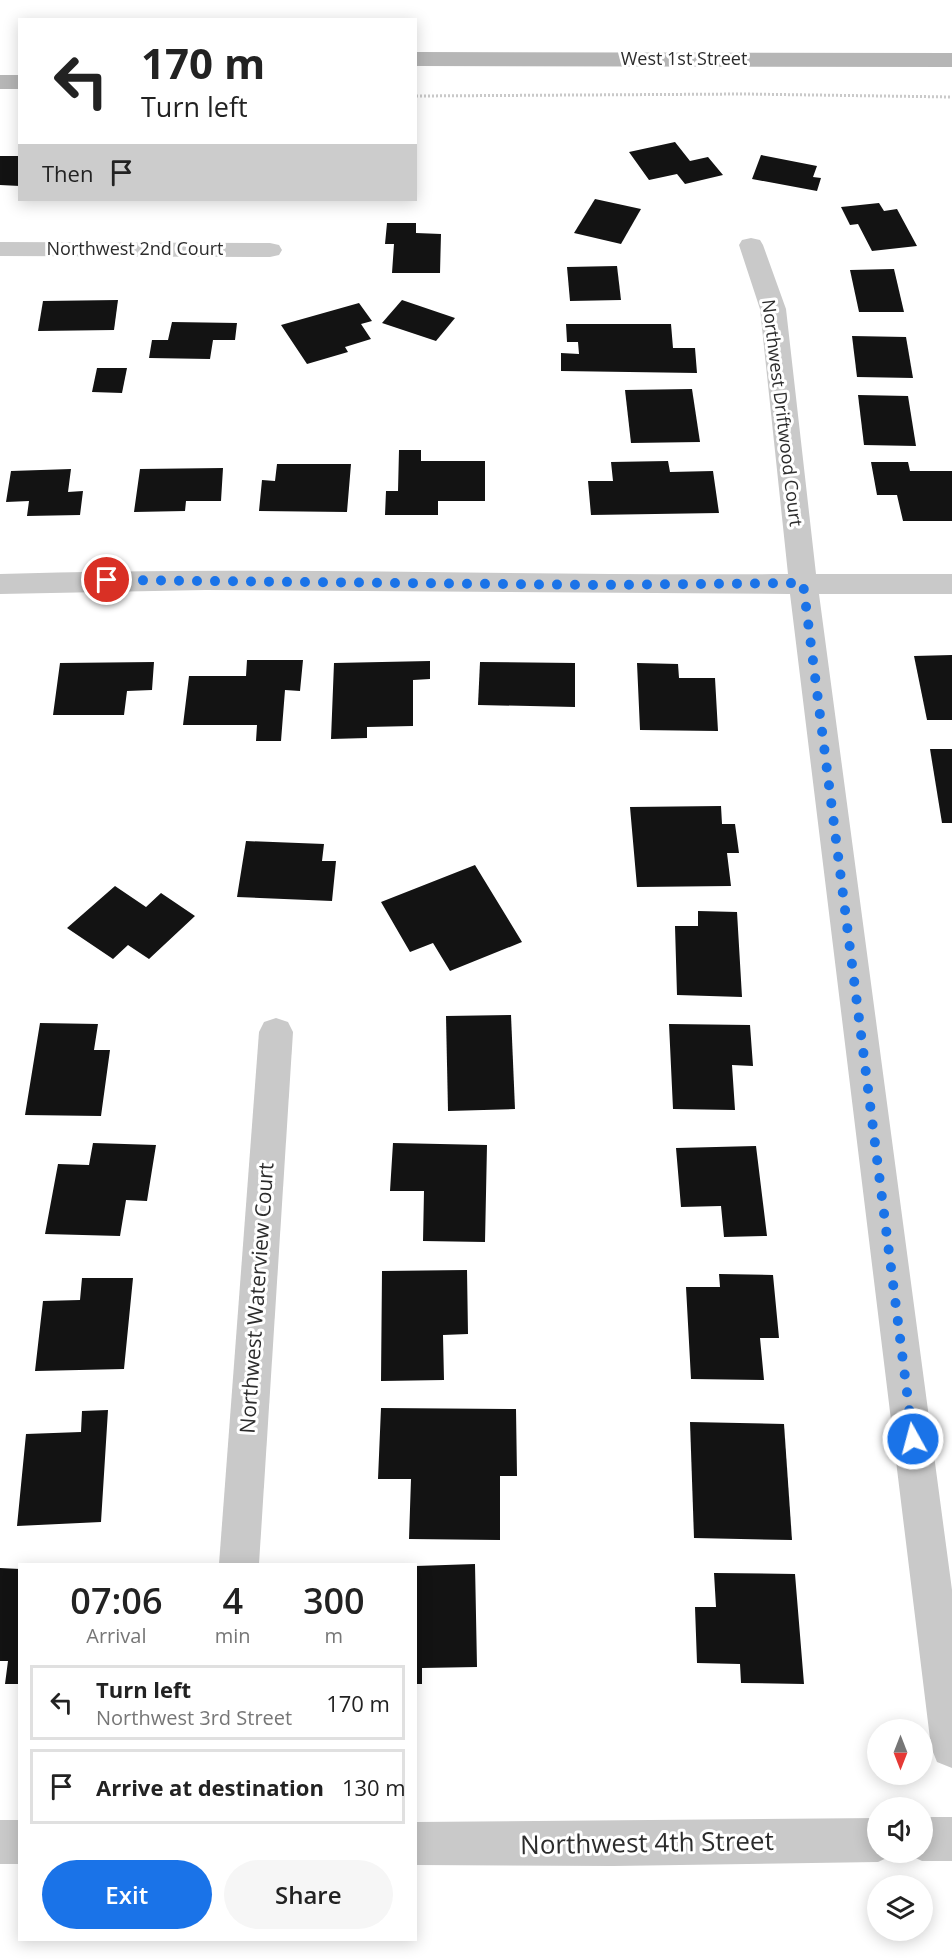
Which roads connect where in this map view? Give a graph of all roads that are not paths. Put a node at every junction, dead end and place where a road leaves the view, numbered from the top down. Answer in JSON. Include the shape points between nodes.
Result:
{"nodes":[{"id":1,"x":417,"y":59,"type":"edge"},
{"id":2,"x":952,"y":60,"type":"edge"},
{"id":3,"x":0,"y":61,"type":"edge"},
{"id":4,"x":18,"y":61,"type":"edge"},
{"id":5,"x":462,"y":80,"type":"dead end"},
{"id":6,"x":952,"y":81,"type":"edge"},
{"id":7,"x":0,"y":82,"type":"edge"},
{"id":8,"x":18,"y":82,"type":"edge"},
{"id":9,"x":751,"y":245,"type":"dead end"},
{"id":10,"x":0,"y":249,"type":"edge"},
{"id":11,"x":270,"y":250,"type":"dead end"},
{"id":12,"x":803,"y":583,"type":"junction"},
{"id":13,"x":0,"y":584,"type":"edge"},
{"id":14,"x":952,"y":584,"type":"edge"},
{"id":15,"x":276,"y":1032,"type":"dead end"},
{"id":16,"x":239,"y":1563,"type":"edge"},
{"id":17,"x":952,"y":1747,"type":"edge"},
{"id":18,"x":933,"y":1839,"type":"edge"},
{"id":19,"x":952,"y":1839,"type":"edge"},
{"id":20,"x":867,"y":1840,"type":"edge"},
{"id":21,"x":0,"y":1842,"type":"edge"},
{"id":22,"x":18,"y":1842,"type":"edge"},
{"id":23,"x":417,"y":1844,"type":"edge"}],
"edges":[{"from":1,"to":2,"type":"main road","name":"West 1st Street"},
{"from":3,"to":4,"type":"main road"},
{"from":5,"to":6,"type":"main road","name":"West 1st Street"},
{"from":7,"to":8,"type":"main road"},
{"from":9,"to":12,"type":"street","name":"Northwest Driftwood Court","via":[[773,309]]},
{"from":10,"to":11,"type":"street","name":"Northwest 2nd Court"},
{"from":12,"to":13,"type":"street","via":[[107,580]]},
{"from":12,"to":14,"type":"street"},
{"from":12,"to":17,"type":"street","name":"Northwest Driftwood Court"},
{"from":15,"to":16,"type":"street","name":"Northwest Waterview Court"},
{"from":18,"to":19,"type":"street"},
{"from":20,"to":23,"type":"street","name":"Northwest 4th Street"},
{"from":21,"to":22,"type":"street"}]}
